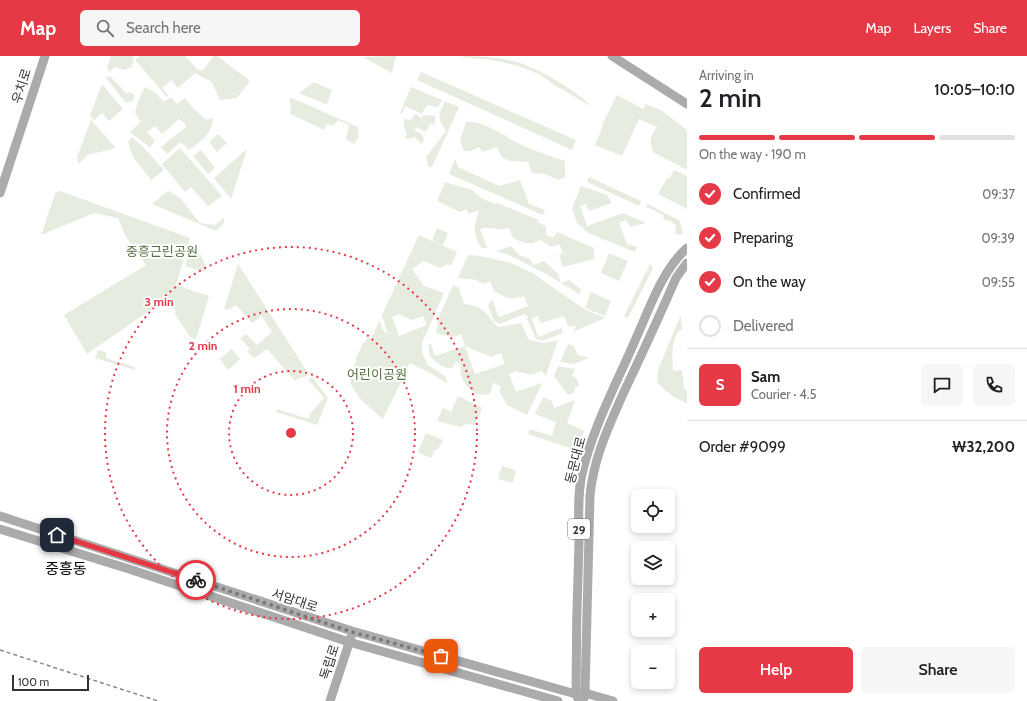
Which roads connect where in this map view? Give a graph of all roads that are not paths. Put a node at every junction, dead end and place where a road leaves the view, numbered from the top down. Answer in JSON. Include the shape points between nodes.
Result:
{"nodes":[{"id":1,"x":45,"y":56,"type":"edge"},
{"id":2,"x":612,"y":56,"type":"edge"},
{"id":3,"x":687,"y":104,"type":"edge"},
{"id":4,"x":0,"y":193,"type":"edge"},
{"id":5,"x":687,"y":248,"type":"edge"},
{"id":6,"x":687,"y":263,"type":"edge"},
{"id":7,"x":0,"y":516,"type":"edge"},
{"id":8,"x":0,"y":529,"type":"edge"},
{"id":9,"x":352,"y":632,"type":"junction"},
{"id":10,"x":349,"y":642,"type":"junction"},
{"id":11,"x":584,"y":697,"type":"edge"},
{"id":12,"x":577,"y":698,"type":"edge"},
{"id":13,"x":330,"y":701,"type":"edge"},
{"id":14,"x":558,"y":701,"type":"edge"},
{"id":15,"x":613,"y":701,"type":"edge"}],
"edges":[{"from":1,"to":4,"type":"main road","name":"우치로"},
{"from":2,"to":3,"type":"main road"},
{"from":5,"to":12,"type":"main road","name":"동문대로","number":"29","via":[[670,267],[650,307],[591,442],[583,473],[576,617]]},
{"from":6,"to":11,"type":"main road","name":"동문대로","number":"29","via":[[676,278],[605,436],[594,468],[590,495]]},
{"from":7,"to":9,"type":"main road","name":"서암대로"},
{"from":8,"to":10,"type":"main road","name":"서암대로"},
{"from":9,"to":10,"type":"main road","name":"독립로"},
{"from":9,"to":12,"type":"main road","name":"서암대로"},
{"from":10,"to":13,"type":"main road","name":"독립로"},
{"from":10,"to":14,"type":"main road","name":"서암대로"},
{"from":11,"to":12,"type":"main road","name":"서암대로"},
{"from":11,"to":15,"type":"main road"}]}
